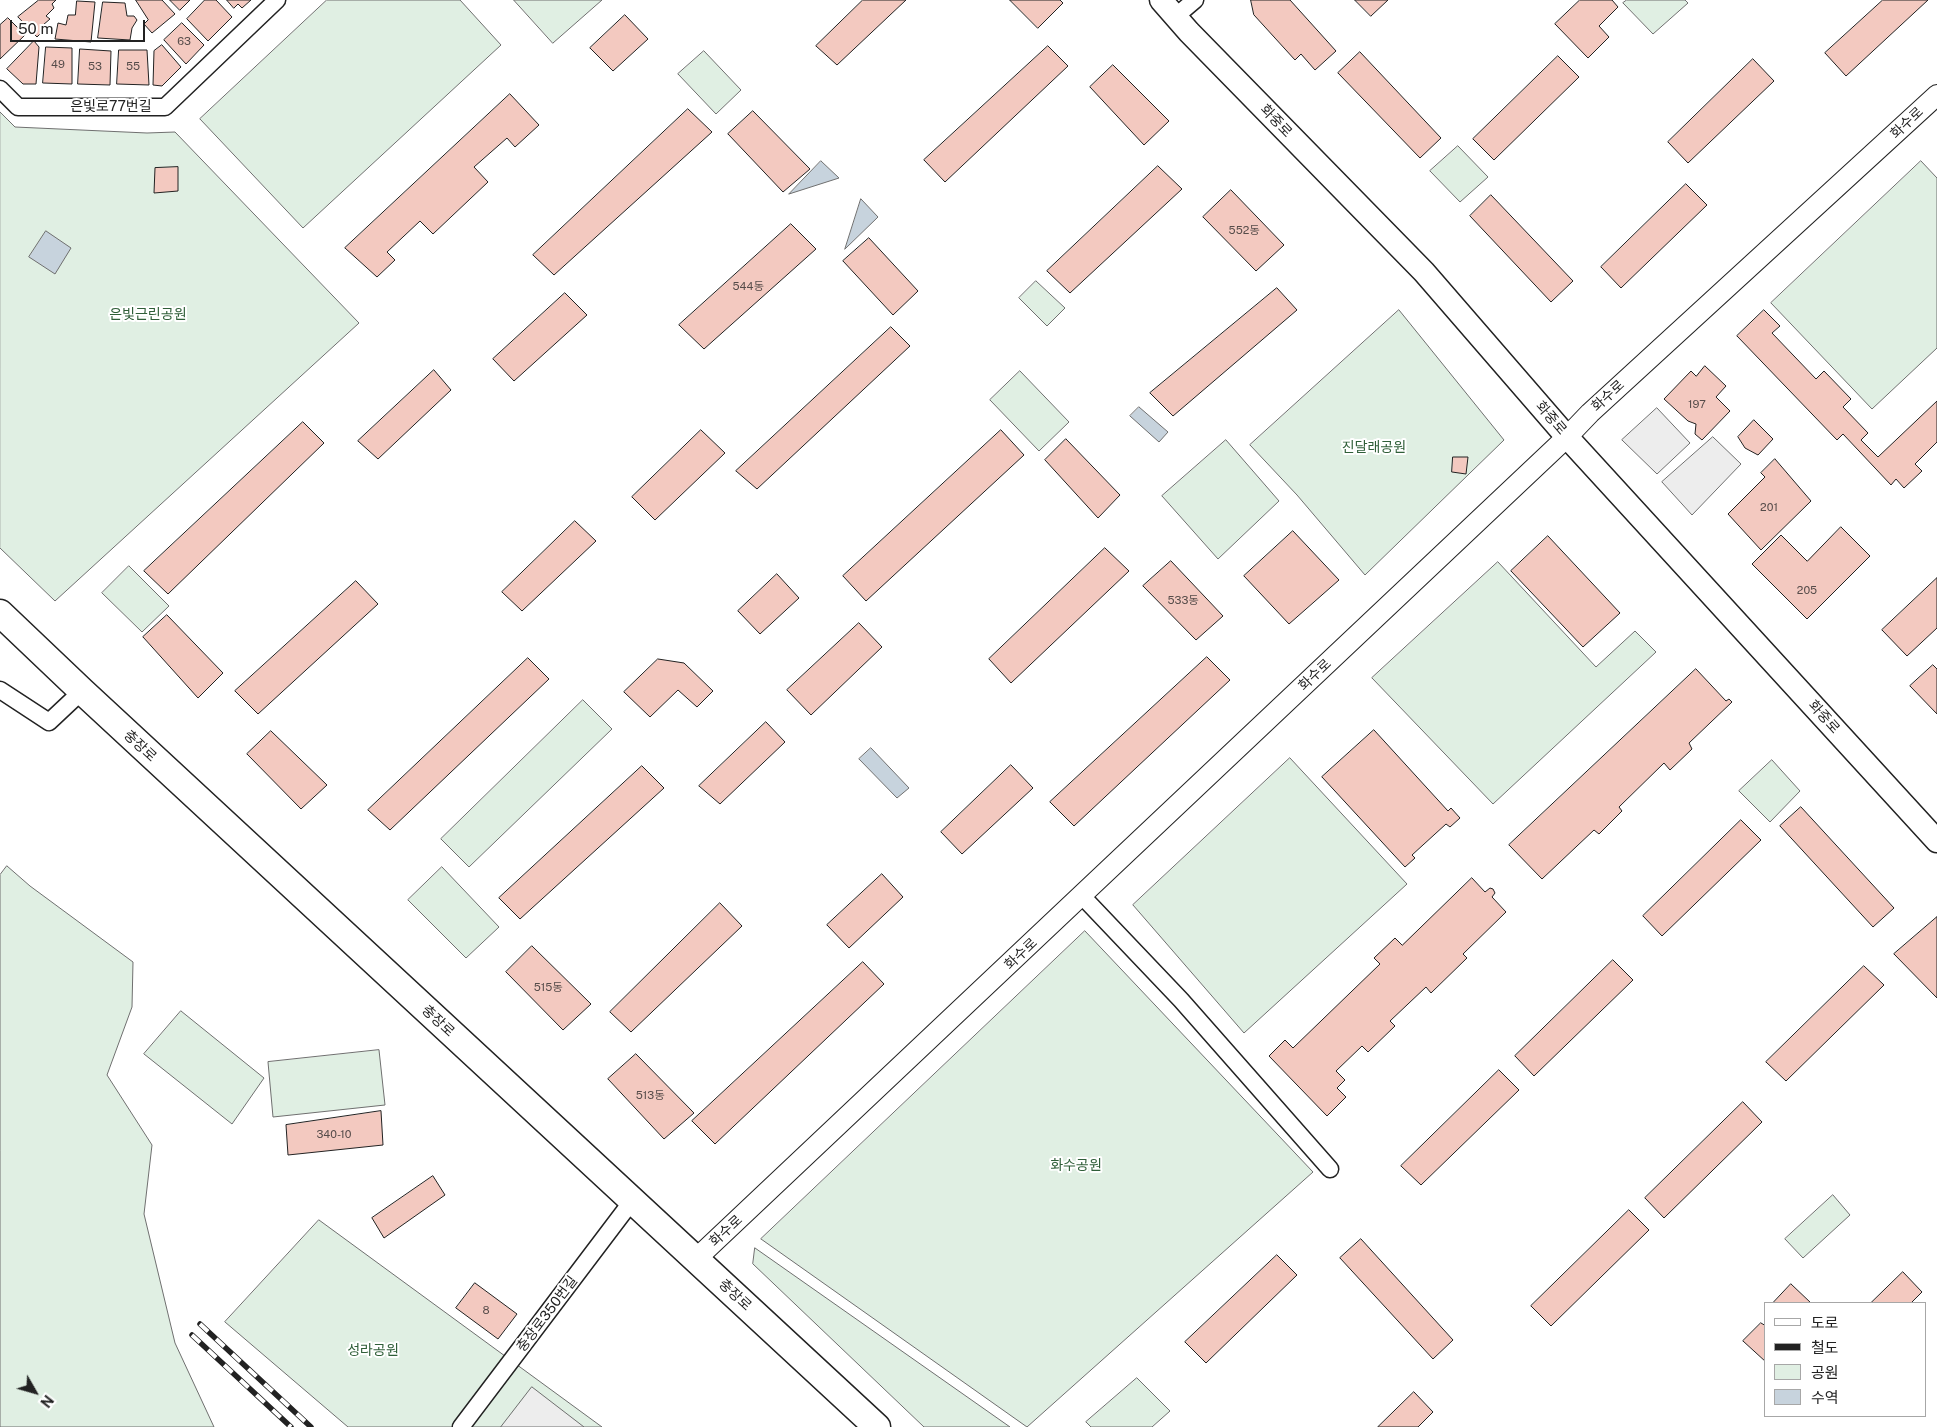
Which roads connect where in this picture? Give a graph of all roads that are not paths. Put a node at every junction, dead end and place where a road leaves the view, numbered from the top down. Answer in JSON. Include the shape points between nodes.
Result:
{"nodes":[{"id":1,"x":277,"y":0,"type":"edge"},
{"id":2,"x":1195,"y":0,"type":"edge"},
{"id":3,"x":1168,"y":9,"type":"edge"},
{"id":4,"x":0,"y":89,"type":"edge"},
{"id":5,"x":1937,"y":95,"type":"edge"},
{"id":6,"x":1568,"y":437,"type":"junction"},
{"id":7,"x":0,"y":613,"type":"edge"},
{"id":8,"x":0,"y":690,"type":"edge"},
{"id":9,"x":82,"y":691,"type":"junction"},
{"id":10,"x":1937,"y":841,"type":"edge"},
{"id":11,"x":1082,"y":896,"type":"junction"},
{"id":12,"x":1330,"y":1169,"type":"dead end"},
{"id":13,"x":632,"y":1201,"type":"junction"},
{"id":14,"x":696,"y":1259,"type":"junction"},
{"id":15,"x":461,"y":1427,"type":"edge"},
{"id":16,"x":877,"y":1427,"type":"edge"}],
"edges":[{"from":1,"to":4,"type":"street","name":"은빛로77번길","via":[[165,106],[18,107]]},
{"from":2,"to":3,"type":"street"},
{"from":3,"to":6,"type":"main road","name":"화중로","via":[[1424,272]]},
{"from":5,"to":6,"type":"street","name":"화수로","via":[[1597,406]]},
{"from":6,"to":10,"type":"main road","name":"화중로"},
{"from":6,"to":11,"type":"street","name":"화수로"},
{"from":7,"to":9,"type":"main road","name":"충장로"},
{"from":8,"to":9,"type":"street","via":[[49,722]]},
{"from":9,"to":13,"type":"main road","name":"충장로"},
{"from":11,"to":12,"type":"street","via":[[1181,1000]]},
{"from":11,"to":14,"type":"street","name":"화수로"},
{"from":13,"to":14,"type":"main road","name":"충장로"},
{"from":13,"to":15,"type":"street","name":"충장로350번길"},
{"from":14,"to":16,"type":"main road","name":"충장로"}]}
